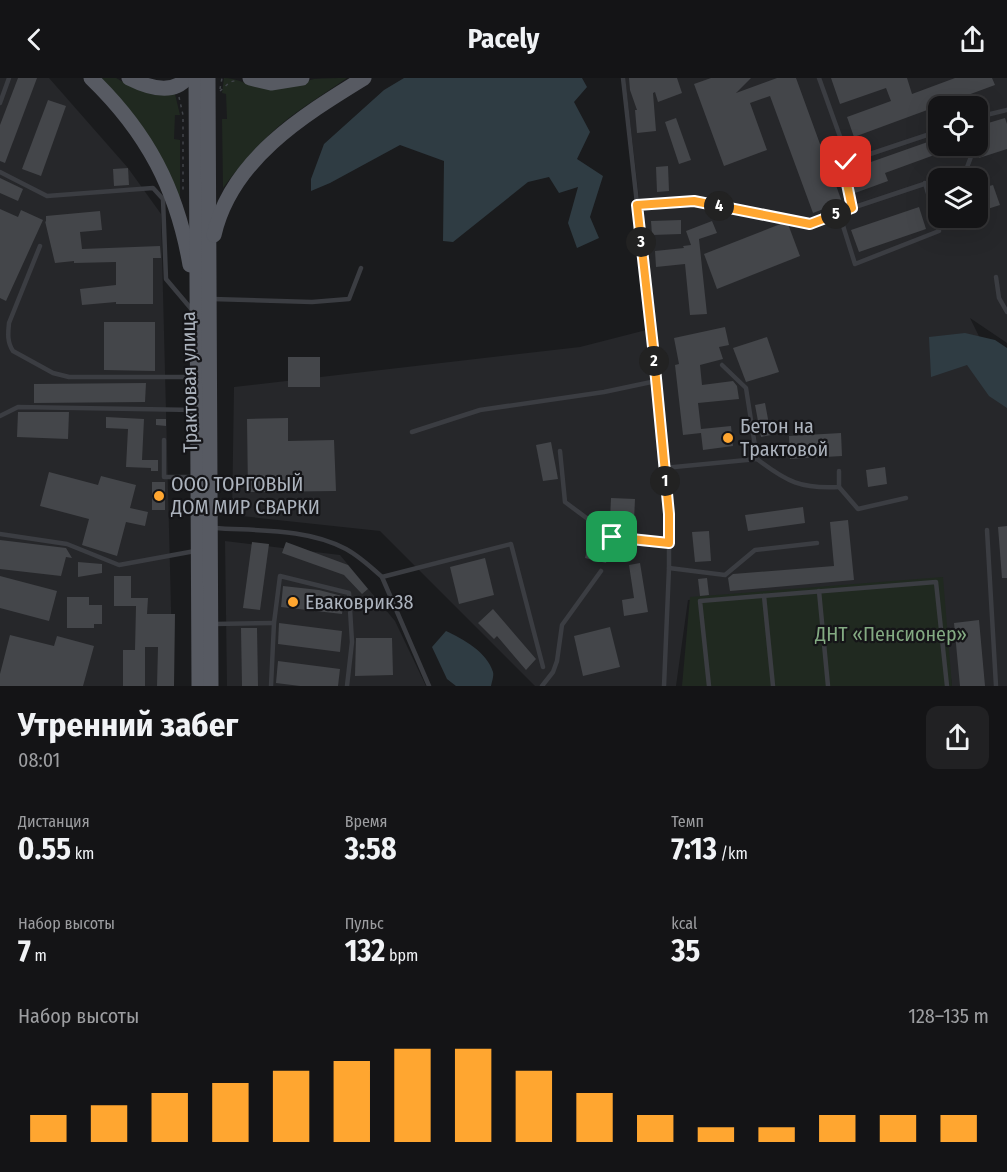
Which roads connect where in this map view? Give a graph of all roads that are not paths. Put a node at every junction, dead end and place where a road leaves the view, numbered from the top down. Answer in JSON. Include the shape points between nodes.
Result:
{"nodes":[{"id":1,"x":9,"y":78,"type":"edge"},
{"id":2,"x":91,"y":78,"type":"edge"},
{"id":3,"x":129,"y":78,"type":"edge"},
{"id":4,"x":187,"y":78,"type":"edge"},
{"id":5,"x":196,"y":78,"type":"edge"},
{"id":6,"x":208,"y":78,"type":"edge"},
{"id":7,"x":302,"y":78,"type":"edge"},
{"id":8,"x":364,"y":78,"type":"edge"},
{"id":9,"x":623,"y":78,"type":"edge"},
{"id":10,"x":819,"y":78,"type":"edge"},
{"id":11,"x":244,"y":79,"type":"edge"},
{"id":12,"x":0,"y":103,"type":"edge"},
{"id":13,"x":1007,"y":110,"type":"edge"},
{"id":14,"x":988,"y":115,"type":"edge"},
{"id":15,"x":928,"y":134,"type":"edge"},
{"id":16,"x":971,"y":156,"type":"edge"},
{"id":17,"x":846,"y":162,"type":"junction"},
{"id":18,"x":0,"y":172,"type":"edge"},
{"id":19,"x":925,"y":183,"type":"junction"},
{"id":20,"x":637,"y":205,"type":"junction"},
{"id":21,"x":852,"y":208,"type":"junction"},
{"id":22,"x":839,"y":213,"type":"junction"},
{"id":23,"x":40,"y":246,"type":"dead end"},
{"id":24,"x":209,"y":268,"type":"junction"},
{"id":25,"x":361,"y":268,"type":"dead end"},
{"id":26,"x":996,"y":277,"type":"dead end"},
{"id":27,"x":201,"y":306,"type":"junction"},
{"id":28,"x":1007,"y":312,"type":"edge"},
{"id":29,"x":722,"y":365,"type":"dead end"},
{"id":30,"x":198,"y":377,"type":"junction"},
{"id":31,"x":656,"y":381,"type":"junction"},
{"id":32,"x":198,"y":410,"type":"junction"},
{"id":33,"x":0,"y":416,"type":"edge"},
{"id":34,"x":412,"y":432,"type":"dead end"},
{"id":35,"x":164,"y":440,"type":"dead end"},
{"id":36,"x":561,"y":451,"type":"dead end"},
{"id":37,"x":757,"y":459,"type":"junction"},
{"id":38,"x":664,"y":468,"type":"junction"},
{"id":39,"x":839,"y":471,"type":"dead end"},
{"id":40,"x":198,"y":477,"type":"junction"},
{"id":41,"x":839,"y":487,"type":"junction"},
{"id":42,"x":906,"y":498,"type":"dead end"},
{"id":43,"x":212,"y":528,"type":"junction"},
{"id":44,"x":987,"y":530,"type":"dead end"},
{"id":45,"x":0,"y":534,"type":"edge"},
{"id":46,"x":669,"y":543,"type":"junction"},
{"id":47,"x":817,"y":543,"type":"dead end"},
{"id":48,"x":199,"y":550,"type":"junction"},
{"id":49,"x":669,"y":568,"type":"junction"},
{"id":50,"x":601,"y":571,"type":"dead end"},
{"id":51,"x":382,"y":578,"type":"junction"},
{"id":52,"x":819,"y":591,"type":"junction"},
{"id":53,"x":764,"y":596,"type":"junction"},
{"id":54,"x":274,"y":623,"type":"junction"},
{"id":55,"x":212,"y":624,"type":"junction"},
{"id":56,"x":543,"y":667,"type":"dead end"},
{"id":57,"x":199,"y":686,"type":"edge"},
{"id":58,"x":211,"y":686,"type":"edge"},
{"id":59,"x":271,"y":686,"type":"edge"},
{"id":60,"x":347,"y":686,"type":"edge"},
{"id":61,"x":429,"y":686,"type":"edge"},
{"id":62,"x":542,"y":686,"type":"edge"},
{"id":63,"x":664,"y":686,"type":"edge"},
{"id":64,"x":709,"y":686,"type":"edge"},
{"id":65,"x":773,"y":686,"type":"edge"},
{"id":66,"x":828,"y":686,"type":"edge"},
{"id":67,"x":947,"y":686,"type":"edge"},
{"id":68,"x":996,"y":686,"type":"edge"}],
"edges":[{"from":1,"to":12,"type":"lane"},
{"from":2,"to":27,"type":"main road","via":[[140,135],[165,176]]},
{"from":3,"to":4,"type":"main road","via":[[151,87],[167,88]]},
{"from":5,"to":27,"type":"main road","name":"Трактовая улица"},
{"from":6,"to":24,"type":"main road","name":"Трактовая улица"},
{"from":7,"to":11,"type":"main road","via":[[278,83]]},
{"from":8,"to":24,"type":"main road","via":[[290,127],[247,169],[223,207]]},
{"from":9,"to":20,"type":"lane"},
{"from":10,"to":17,"type":"lane"},
{"from":13,"to":14,"type":"lane"},
{"from":15,"to":17,"type":"lane"},
{"from":16,"to":19,"type":"lane","via":[[966,170]]},
{"from":17,"to":21,"type":"lane"},
{"from":18,"to":27,"type":"lane","via":[[47,196],[153,189],[163,199],[166,279]]},
{"from":19,"to":21,"type":"lane"},
{"from":19,"to":22,"type":"lane","via":[[939,231],[855,264]]},
{"from":20,"to":22,"type":"lane","via":[[694,201],[810,224]]},
{"from":20,"to":31,"type":"lane"},
{"from":21,"to":22,"type":"lane"},
{"from":23,"to":30,"type":"lane","via":[[9,322],[9,345],[13,351],[53,373],[69,377]]},
{"from":24,"to":27,"type":"main road","name":"Трактовая улица"},
{"from":25,"to":27,"type":"lane","via":[[349,299]]},
{"from":26,"to":28,"type":"lane","via":[[999,298]]},
{"from":27,"to":30,"type":"main road","name":"Трактовая улица"},
{"from":27,"to":43,"type":"main road","name":"Трактовая улица"},
{"from":29,"to":37,"type":"lane","via":[[746,388]]},
{"from":30,"to":32,"type":"main road","name":"Трактовая улица"},
{"from":31,"to":34,"type":"lane","via":[[480,410]]},
{"from":31,"to":38,"type":"lane"},
{"from":32,"to":33,"type":"lane","via":[[18,407]]},
{"from":32,"to":40,"type":"main road","name":"Трактовая улица"},
{"from":35,"to":40,"type":"lane","via":[[164,477]]},
{"from":36,"to":46,"type":"lane","via":[[565,502],[612,537]]},
{"from":37,"to":38,"type":"lane"},
{"from":37,"to":41,"type":"lane","via":[[782,478],[816,488]]},
{"from":38,"to":46,"type":"lane"},
{"from":39,"to":41,"type":"lane"},
{"from":40,"to":48,"type":"main road","name":"Трактовая улица"},
{"from":41,"to":42,"type":"lane","via":[[858,509]]},
{"from":43,"to":51,"type":"lane","via":[[303,534],[325,540],[346,549]]},
{"from":43,"to":55,"type":"main road","name":"Трактовая улица"},
{"from":44,"to":68,"type":"lane"},
{"from":45,"to":48,"type":"lane","via":[[67,544],[119,565]]},
{"from":46,"to":49,"type":"lane"},
{"from":47,"to":49,"type":"lane","via":[[755,550],[725,575]]},
{"from":48,"to":57,"type":"main road","name":"Трактовая улица"},
{"from":49,"to":63,"type":"lane"},
{"from":50,"to":62,"type":"lane","via":[[562,625],[554,672]]},
{"from":51,"to":56,"type":"lane","via":[[511,544]]},
{"from":51,"to":61,"type":"lane"},
{"from":52,"to":53,"type":"lane"},
{"from":52,"to":66,"type":"lane"},
{"from":52,"to":67,"type":"lane","via":[[936,582]]},
{"from":53,"to":64,"type":"lane","via":[[700,601]]},
{"from":53,"to":65,"type":"lane"},
{"from":54,"to":55,"type":"lane"},
{"from":54,"to":59,"type":"lane"},
{"from":54,"to":60,"type":"lane","via":[[280,576],[350,593],[352,642]]},
{"from":55,"to":58,"type":"main road","name":"Трактовая улица"}]}
